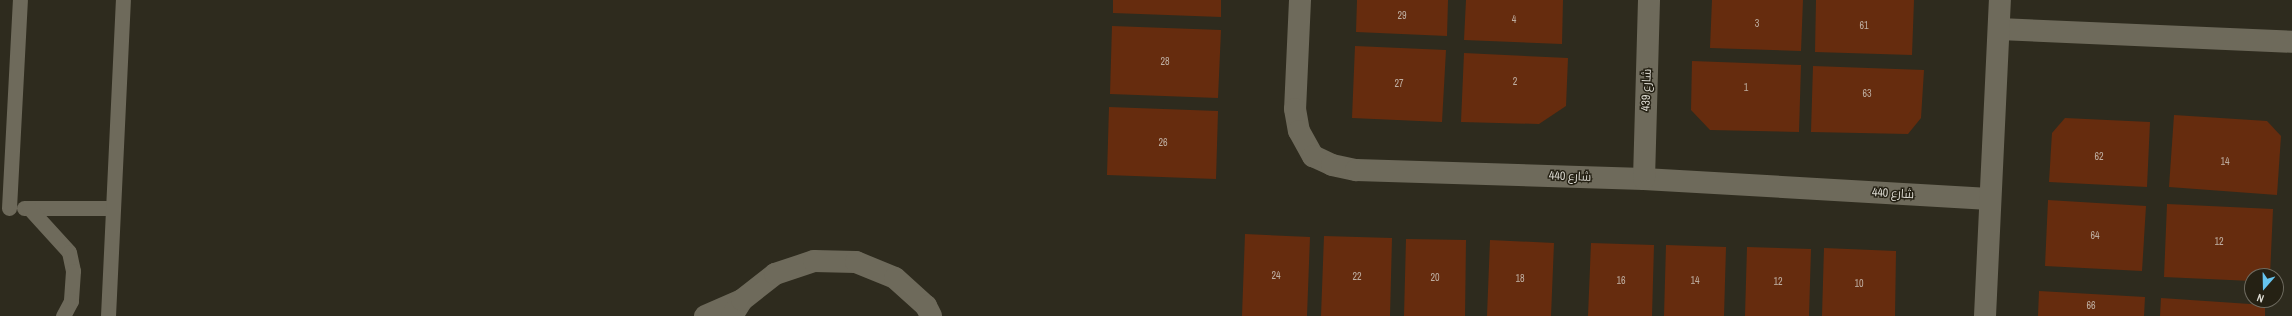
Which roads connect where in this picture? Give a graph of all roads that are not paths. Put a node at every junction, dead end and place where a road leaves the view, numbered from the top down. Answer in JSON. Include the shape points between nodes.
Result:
{"nodes":[{"id":1,"x":20,"y":0,"type":"edge"},
{"id":2,"x":123,"y":0,"type":"edge"},
{"id":3,"x":1300,"y":0,"type":"edge"},
{"id":4,"x":1649,"y":0,"type":"edge"},
{"id":5,"x":2000,"y":0,"type":"edge"},
{"id":6,"x":1999,"y":29,"type":"junction"},
{"id":7,"x":2292,"y":42,"type":"edge"},
{"id":8,"x":1644,"y":179,"type":"junction"},
{"id":9,"x":1989,"y":199,"type":"junction"},
{"id":10,"x":4,"y":208,"type":"edge"},
{"id":11,"x":29,"y":208,"type":"junction"},
{"id":12,"x":113,"y":208,"type":"junction"},
{"id":13,"x":737,"y":308,"type":"edge"},
{"id":14,"x":931,"y":313,"type":"edge"},
{"id":15,"x":63,"y":316,"type":"edge"},
{"id":16,"x":108,"y":316,"type":"edge"},
{"id":17,"x":705,"y":316,"type":"edge"},
{"id":18,"x":1986,"y":316,"type":"edge"}],
"edges":[{"from":1,"to":10,"type":"lane"},
{"from":2,"to":12,"type":"lane"},
{"from":3,"to":8,"type":"street","name":"شارع 440","via":[[1295,109],[1299,132],[1313,156],[1332,165],[1356,170]]},
{"from":4,"to":8,"type":"street","name":"شارع 439"},
{"from":5,"to":6,"type":"street"},
{"from":6,"to":7,"type":"street"},
{"from":6,"to":9,"type":"street"},
{"from":8,"to":9,"type":"street","name":"شارع 440"},
{"from":9,"to":18,"type":"street"},
{"from":10,"to":11,"type":"lane"},
{"from":11,"to":12,"type":"lane"},
{"from":11,"to":15,"type":"lane","via":[[69,252],[73,271],[71,301]]},
{"from":12,"to":16,"type":"lane"},
{"from":13,"to":14,"type":"street","via":[[775,274],[814,261],[856,262],[895,278]]},
{"from":13,"to":17,"type":"street"}]}
